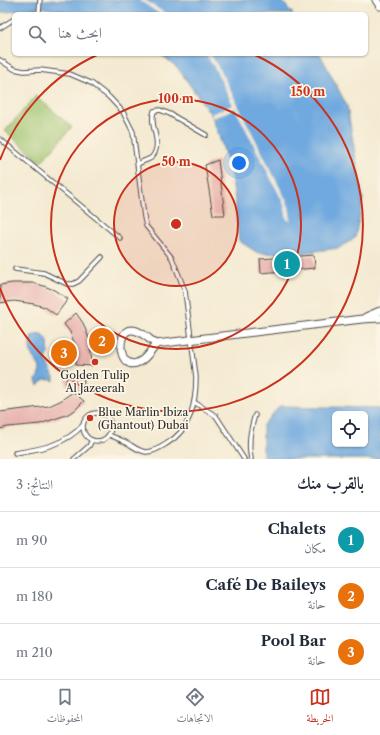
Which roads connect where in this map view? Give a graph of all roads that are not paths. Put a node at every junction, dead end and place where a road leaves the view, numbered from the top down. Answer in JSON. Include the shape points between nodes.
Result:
{"nodes":[{"id":1,"x":40,"y":0,"type":"edge"},
{"id":2,"x":376,"y":0,"type":"edge"},
{"id":3,"x":380,"y":6,"type":"edge"},
{"id":4,"x":39,"y":12,"type":"edge"},
{"id":5,"x":12,"y":20,"type":"edge"},
{"id":6,"x":0,"y":28,"type":"edge"},
{"id":7,"x":0,"y":60,"type":"edge"},
{"id":8,"x":206,"y":134,"type":"dead end"},
{"id":9,"x":0,"y":139,"type":"edge"},
{"id":10,"x":138,"y":164,"type":"junction"},
{"id":11,"x":120,"y":238,"type":"dead end"},
{"id":12,"x":102,"y":257,"type":"dead end"},
{"id":13,"x":15,"y":269,"type":"dead end"},
{"id":14,"x":380,"y":311,"type":"edge"},
{"id":15,"x":380,"y":318,"type":"edge"},
{"id":16,"x":362,"y":319,"type":"junction"},
{"id":17,"x":192,"y":339,"type":"junction"},
{"id":18,"x":156,"y":344,"type":"junction"},
{"id":19,"x":194,"y":402,"type":"junction"},
{"id":20,"x":255,"y":416,"type":"dead end"},
{"id":21,"x":83,"y":425,"type":"junction"},
{"id":22,"x":109,"y":435,"type":"junction"},
{"id":23,"x":92,"y":440,"type":"junction"},
{"id":24,"x":15,"y":453,"type":"dead end"},
{"id":25,"x":74,"y":459,"type":"edge"},
{"id":26,"x":244,"y":459,"type":"edge"},
{"id":27,"x":251,"y":459,"type":"edge"}],
"edges":[{"from":1,"to":4,"type":"lane"},
{"from":2,"to":3,"type":"street"},
{"from":5,"to":6,"type":"lane"},
{"from":7,"to":10,"type":"lane","via":[[14,69],[70,74],[91,83],[123,112],[133,132]]},
{"from":8,"to":10,"type":"lane","via":[[170,114],[160,110],[154,111],[152,116],[157,146],[151,158]]},
{"from":9,"to":11,"type":"lane"},
{"from":10,"to":17,"type":"lane","via":[[146,226],[172,258],[185,291]]},
{"from":12,"to":13,"type":"lane","via":[[73,284],[67,284],[44,273]]},
{"from":14,"to":16,"type":"street"},
{"from":15,"to":16,"type":"street"},
{"from":16,"to":17,"type":"street"},
{"from":17,"to":18,"type":"street"},
{"from":17,"to":19,"type":"lane","via":[[196,377]]},
{"from":18,"to":18,"type":"street","via":[[133,329],[128,330],[122,338],[124,360],[134,364],[140,362]]},
{"from":19,"to":22,"type":"lane","via":[[191,416],[182,432],[159,449],[140,451]]},
{"from":19,"to":26,"type":"lane","via":[[216,416]]},
{"from":20,"to":27,"type":"lane","via":[[248,448]]},
{"from":21,"to":22,"type":"lane","via":[[87,417],[100,413],[110,422]]},
{"from":21,"to":23,"type":"lane","via":[[85,434]]},
{"from":21,"to":24,"type":"lane","via":[[59,443]]},
{"from":22,"to":23,"type":"lane","via":[[102,441]]},
{"from":23,"to":25,"type":"lane"}]}
